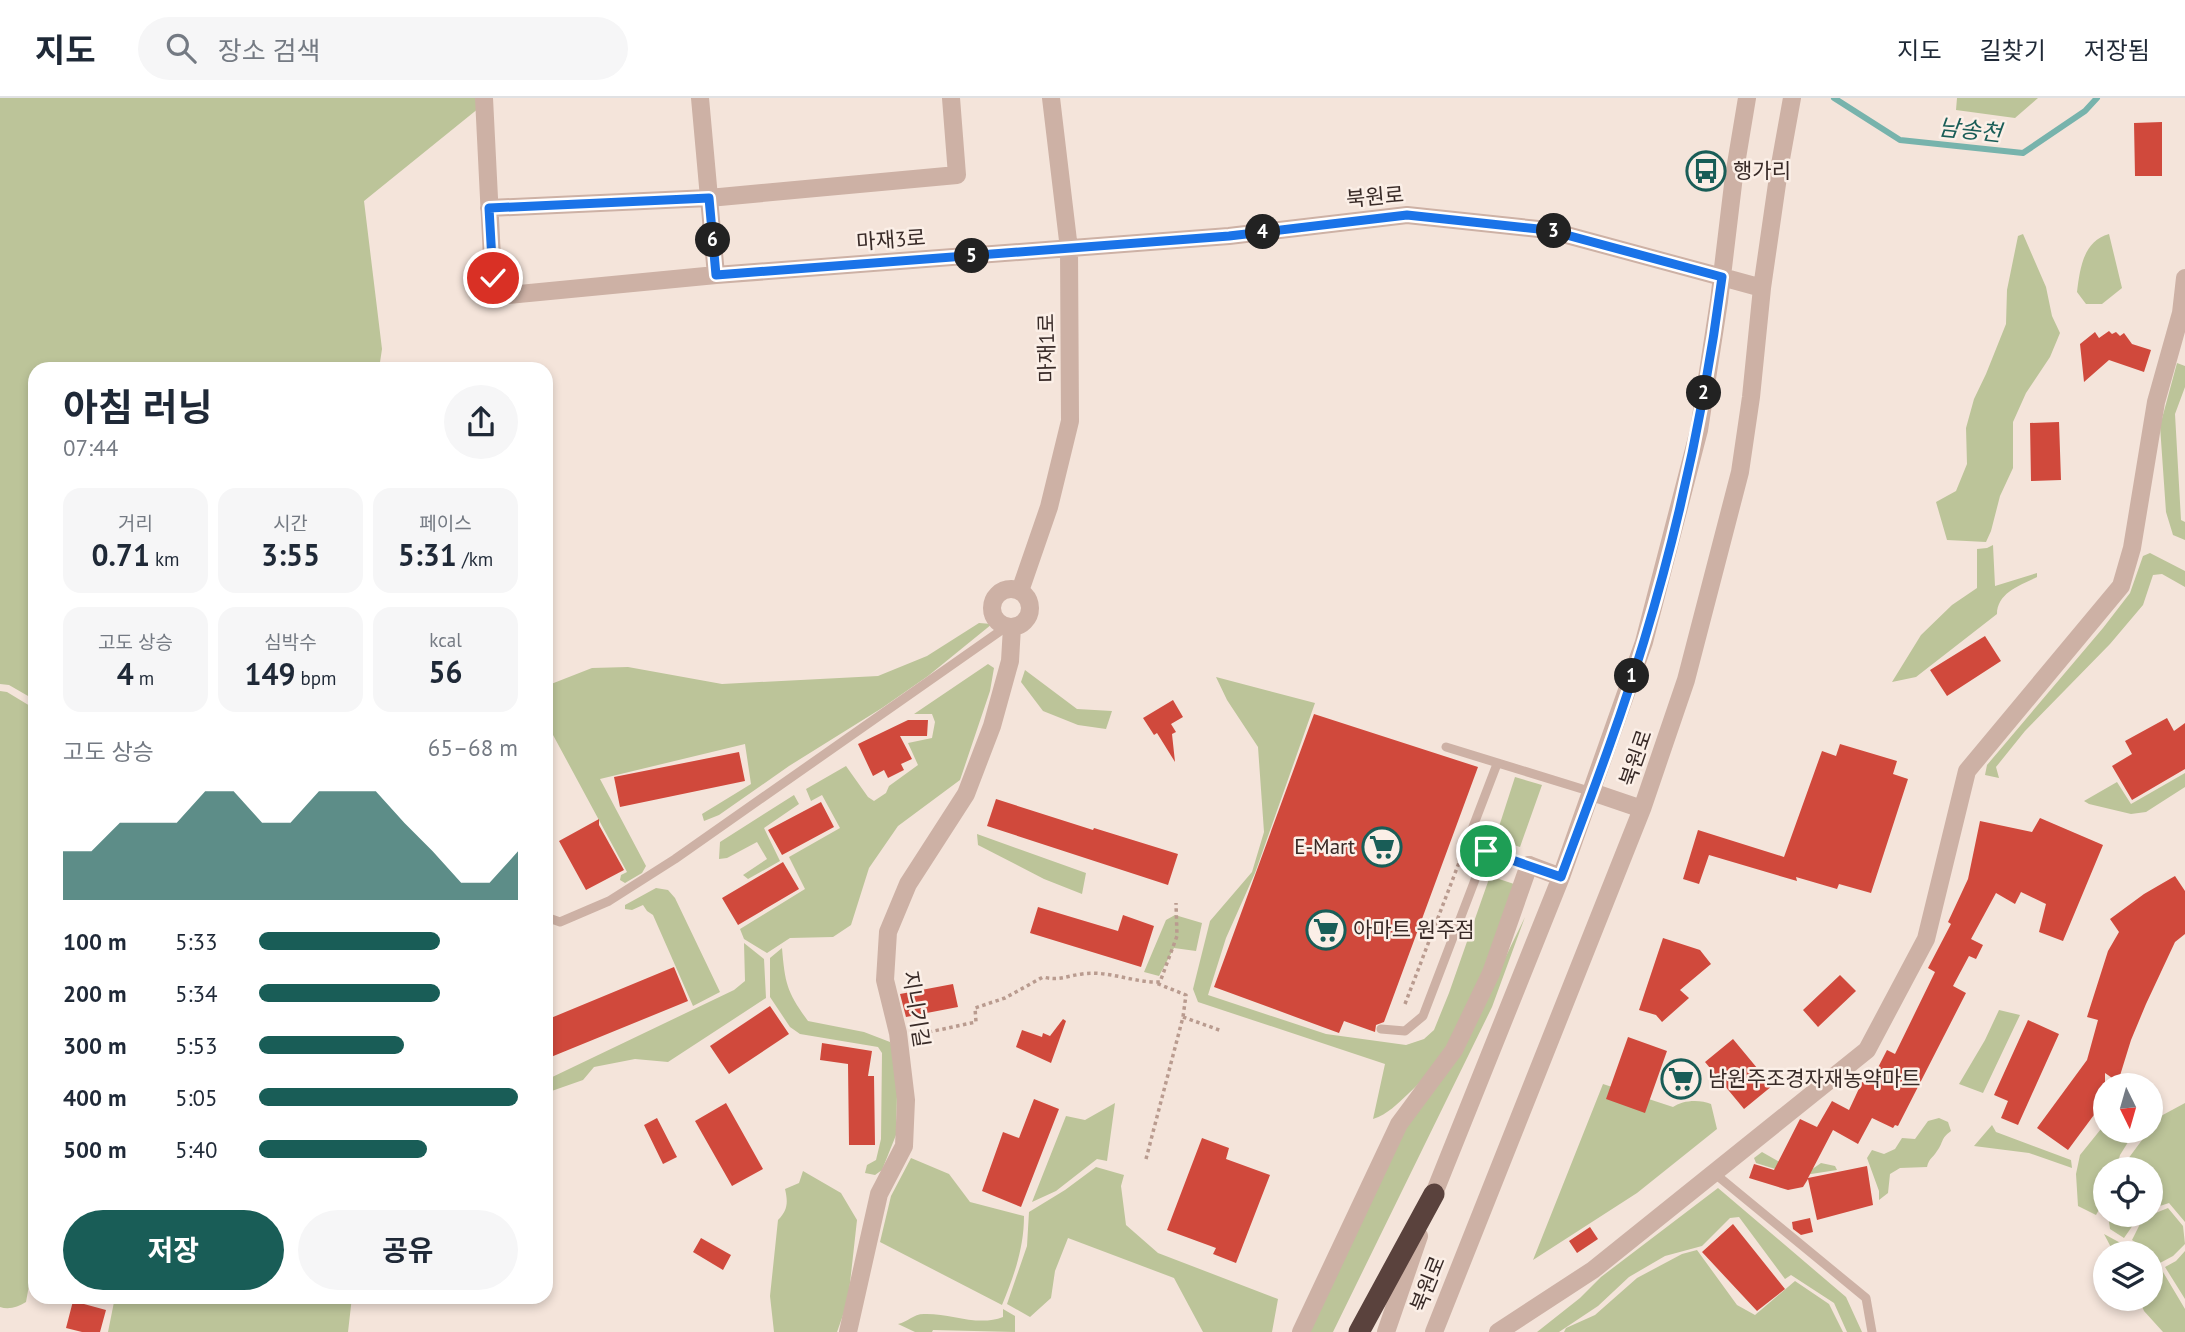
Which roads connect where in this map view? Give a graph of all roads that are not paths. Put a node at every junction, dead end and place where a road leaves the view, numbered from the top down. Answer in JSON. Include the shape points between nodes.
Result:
{"nodes":[{"id":1,"x":484,"y":98,"type":"edge"},
{"id":2,"x":700,"y":98,"type":"edge"},
{"id":3,"x":951,"y":98,"type":"edge"},
{"id":4,"x":1051,"y":98,"type":"edge"},
{"id":5,"x":1747,"y":98,"type":"edge"},
{"id":6,"x":1792,"y":98,"type":"edge"},
{"id":7,"x":709,"y":198,"type":"junction"},
{"id":8,"x":489,"y":208,"type":"junction"},
{"id":9,"x":1069,"y":249,"type":"junction"},
{"id":10,"x":716,"y":275,"type":"junction"},
{"id":11,"x":1722,"y":277,"type":"junction"},
{"id":12,"x":2185,"y":278,"type":"edge"},
{"id":13,"x":1762,"y":288,"type":"junction"},
{"id":14,"x":1020,"y":592,"type":"junction"},
{"id":15,"x":1009,"y":627,"type":"junction"},
{"id":16,"x":1446,"y":747,"type":"dead end"},
{"id":17,"x":1497,"y":764,"type":"junction"},
{"id":18,"x":1592,"y":792,"type":"junction"},
{"id":19,"x":1642,"y":809,"type":"junction"},
{"id":20,"x":1486,"y":851,"type":"junction"},
{"id":21,"x":1529,"y":865,"type":"junction"},
{"id":22,"x":1561,"y":877,"type":"junction"},
{"id":23,"x":553,"y":919,"type":"edge"},
{"id":24,"x":1381,"y":1029,"type":"dead end"},
{"id":25,"x":1714,"y":1173,"type":"junction"},
{"id":26,"x":1434,"y":1194,"type":"junction"},
{"id":27,"x":848,"y":1332,"type":"edge"},
{"id":28,"x":1301,"y":1332,"type":"edge"},
{"id":29,"x":1359,"y":1332,"type":"edge"},
{"id":30,"x":1386,"y":1332,"type":"edge"},
{"id":31,"x":1434,"y":1332,"type":"edge"},
{"id":32,"x":1498,"y":1332,"type":"edge"},
{"id":33,"x":1871,"y":1332,"type":"edge"}],
"edges":[{"from":1,"to":8,"type":"street","name":"마재3로"},
{"from":2,"to":7,"type":"street"},
{"from":3,"to":7,"type":"street","via":[[957,176]]},
{"from":4,"to":9,"type":"street","name":"마재1로"},
{"from":5,"to":11,"type":"street","name":"북원로"},
{"from":6,"to":13,"type":"street","name":"북원로"},
{"from":7,"to":8,"type":"street"},
{"from":7,"to":10,"type":"street"},
{"from":8,"to":10,"type":"street","name":"마재3로","via":[[493,278],[509,295]]},
{"from":9,"to":10,"type":"street","name":"마재3로"},
{"from":9,"to":11,"type":"street","name":"북원로","via":[[1407,215],[1548,230]]},
{"from":9,"to":14,"type":"street","name":"마재1로","via":[[1070,421],[1049,507]]},
{"from":11,"to":13,"type":"street"},
{"from":11,"to":18,"type":"street","name":"북원로","via":[[1699,430],[1668,554],[1644,642]]},
{"from":12,"to":25,"type":"street","via":[[2121,586],[1966,771],[1926,939],[1867,1050]]},
{"from":13,"to":19,"type":"street","name":"북원로","via":[[1740,472],[1686,680]]},
{"from":14,"to":15,"type":"street","via":[[1029,600],[1030,613],[1023,623]]},
{"from":14,"to":15,"type":"street","via":[[1002,592],[994,601],[993,614]]},
{"from":15,"to":23,"type":"lane","via":[[675,859],[597,906],[561,922]]},
{"from":15,"to":27,"type":"street","name":"지니기길","via":[[1010,661],[966,794],[908,884],[888,932],[885,980],[899,1038],[906,1100],[904,1146],[879,1194]]},
{"from":16,"to":17,"type":"lane"},
{"from":17,"to":18,"type":"lane"},
{"from":17,"to":20,"type":"lane","via":[[1466,845]]},
{"from":18,"to":19,"type":"street"},
{"from":18,"to":22,"type":"street","name":"북원로"},
{"from":19,"to":31,"type":"street","name":"북원로"},
{"from":20,"to":21,"type":"lane"},
{"from":20,"to":24,"type":"lane","via":[[1423,1016],[1405,1031]]},
{"from":21,"to":22,"type":"street"},
{"from":21,"to":28,"type":"street","via":[[1491,973],[1454,1050],[1399,1124]]},
{"from":22,"to":26,"type":"street","name":"북원로"},
{"from":25,"to":32,"type":"street","via":[[1593,1270]]},
{"from":25,"to":33,"type":"lane","via":[[1866,1298]]},
{"from":26,"to":29,"type":"highway"},
{"from":26,"to":30,"type":"street","name":"북원로"}]}
